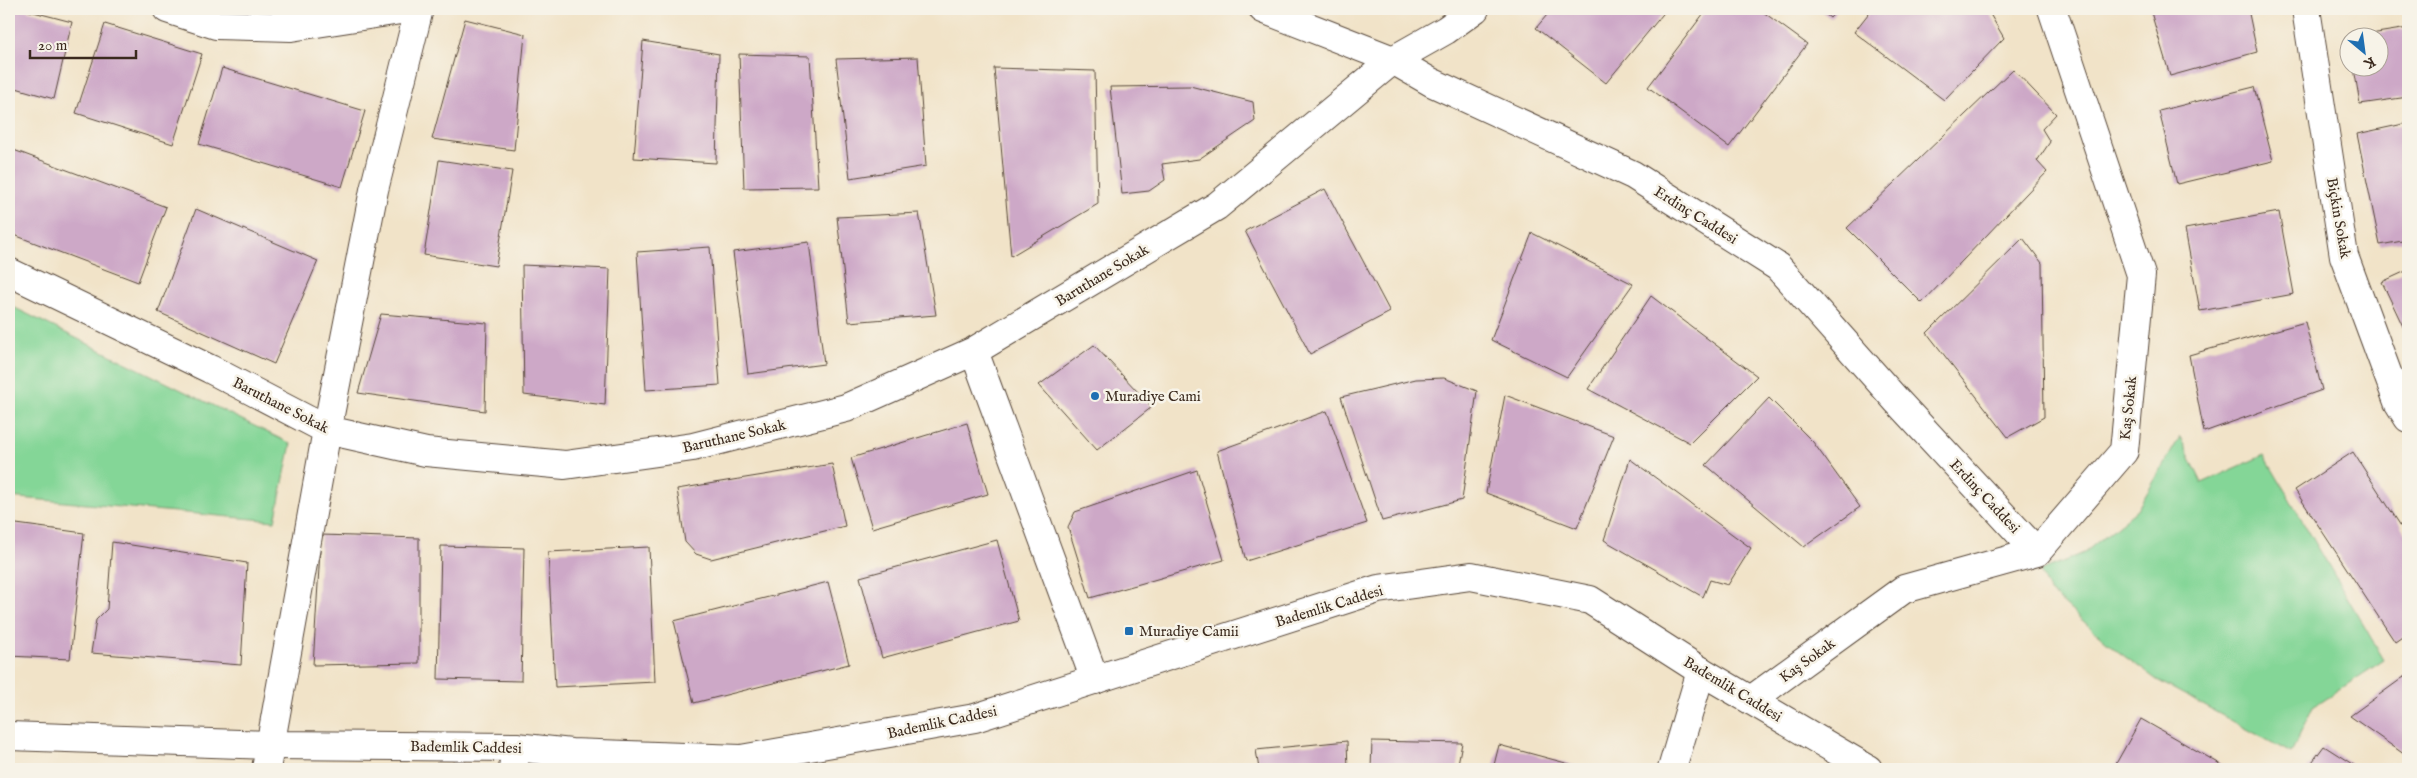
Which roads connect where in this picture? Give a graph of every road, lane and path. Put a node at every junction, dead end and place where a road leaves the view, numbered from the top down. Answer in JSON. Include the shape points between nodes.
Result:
{"nodes":[{"id":1,"x":167,"y":9,"type":"edge"},
{"id":2,"x":407,"y":9,"type":"edge"},
{"id":3,"x":419,"y":9,"type":"edge"},
{"id":4,"x":1263,"y":9,"type":"edge"},
{"id":5,"x":1475,"y":9,"type":"edge"},
{"id":6,"x":2052,"y":9,"type":"edge"},
{"id":7,"x":2306,"y":9,"type":"edge"},
{"id":8,"x":1394,"y":60,"type":"junction"},
{"id":9,"x":9,"y":272,"type":"edge"},
{"id":10,"x":974,"y":351,"type":"junction"},
{"id":11,"x":2405,"y":406,"type":"edge"},
{"id":12,"x":327,"y":430,"type":"junction"},
{"id":13,"x":2037,"y":552,"type":"junction"},
{"id":14,"x":1701,"y":671,"type":"junction"},
{"id":15,"x":1096,"y":680,"type":"junction"},
{"id":16,"x":1751,"y":700,"type":"junction"},
{"id":17,"x":9,"y":736,"type":"edge"},
{"id":18,"x":269,"y":757,"type":"edge"},
{"id":19,"x":514,"y":758,"type":"edge"},
{"id":20,"x":571,"y":761,"type":"edge"},
{"id":21,"x":1672,"y":769,"type":"edge"},
{"id":22,"x":1868,"y":769,"type":"edge"}],
"edges":[{"from":1,"to":2,"type":"street","via":[[216,25],[291,27]]},
{"from":3,"to":12,"type":"street","via":[[374,190]]},
{"from":4,"to":8,"type":"street","name":"Erdinç Caddesi"},
{"from":5,"to":8,"type":"street","name":"Baruthane Sokak"},
{"from":6,"to":13,"type":"street","name":"Kaş Sokak","via":[[2141,275],[2124,451]]},
{"from":7,"to":11,"type":"street","name":"Biçkin Sokak","via":[[2344,256]]},
{"from":8,"to":10,"type":"street","name":"Baruthane Sokak","via":[[1217,206]]},
{"from":8,"to":13,"type":"street","name":"Erdinç Caddesi","via":[[1431,82],[1633,176],[1778,267]]},
{"from":9,"to":12,"type":"street","name":"Baruthane Sokak","via":[[210,369]]},
{"from":10,"to":12,"type":"street","name":"Baruthane Sokak","via":[[846,408],[693,447],[565,466],[426,452]]},
{"from":10,"to":15,"type":"street"},
{"from":12,"to":18,"type":"street"},
{"from":13,"to":16,"type":"street","name":"Kaş Sokak","via":[[1904,589]]},
{"from":14,"to":15,"type":"street","name":"Bademlik Caddesi","via":[[1590,600],[1471,576],[1378,589]]},
{"from":14,"to":16,"type":"street","name":"Bademlik Caddesi"},
{"from":14,"to":21,"type":"street"},
{"from":15,"to":20,"type":"street","name":"Bademlik Caddesi","via":[[975,718],[741,759]]},
{"from":16,"to":22,"type":"street","name":"Bademlik Caddesi"},
{"from":17,"to":18,"type":"street","name":"Bademlik Caddesi"},
{"from":18,"to":19,"type":"street","name":"Bademlik Caddesi"},
{"from":19,"to":20,"type":"street","name":"Bademlik Caddesi"}]}
